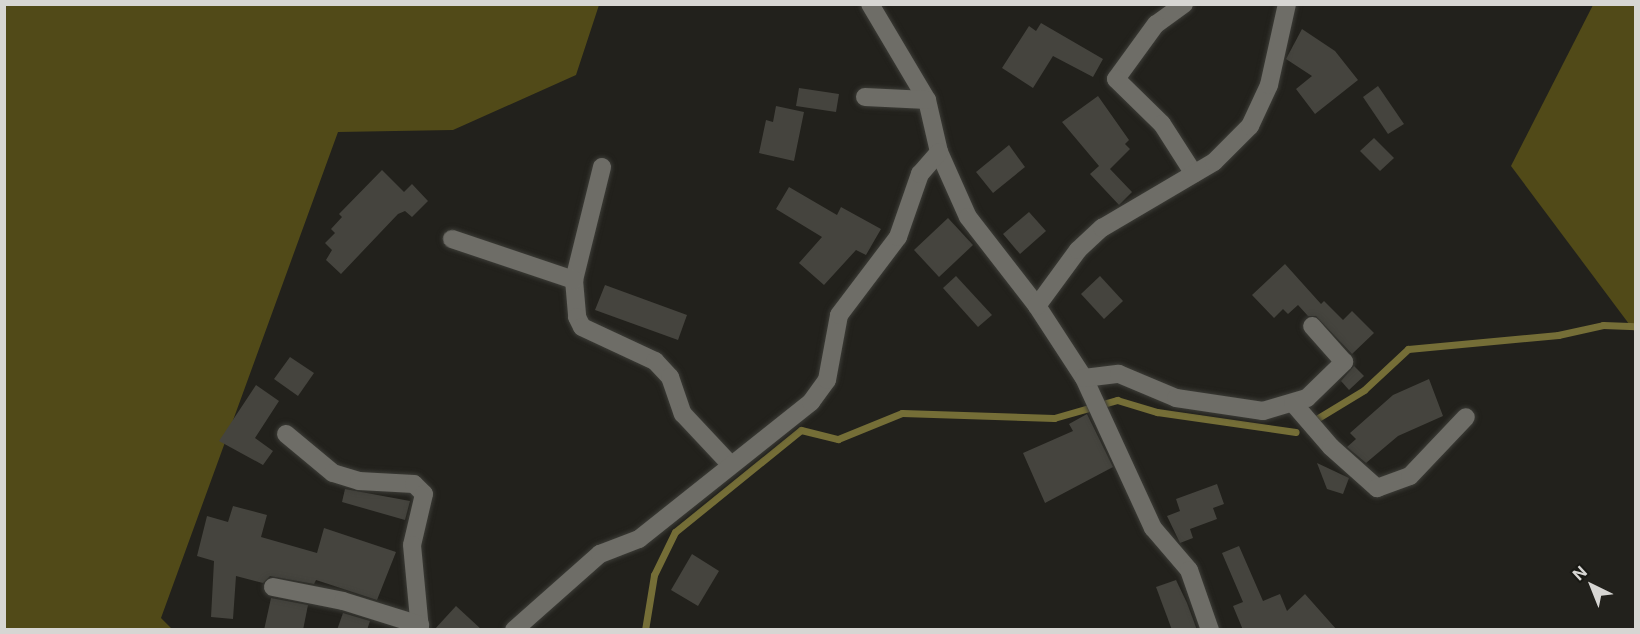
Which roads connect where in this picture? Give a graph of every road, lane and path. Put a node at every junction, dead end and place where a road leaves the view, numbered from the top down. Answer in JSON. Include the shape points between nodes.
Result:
{"nodes":[{"id":1,"x":870,"y":4,"type":"edge"},
{"id":2,"x":1184,"y":4,"type":"edge"},
{"id":3,"x":1287,"y":4,"type":"edge"},
{"id":4,"x":865,"y":97,"type":"dead end"},
{"id":5,"x":927,"y":100,"type":"junction"},
{"id":6,"x":939,"y":153,"type":"junction"},
{"id":7,"x":602,"y":167,"type":"dead end"},
{"id":8,"x":1194,"y":174,"type":"junction"},
{"id":9,"x":452,"y":239,"type":"dead end"},
{"id":10,"x":574,"y":280,"type":"junction"},
{"id":11,"x":1037,"y":306,"type":"junction"},
{"id":12,"x":1312,"y":326,"type":"dead end"},
{"id":13,"x":1084,"y":378,"type":"junction"},
{"id":14,"x":1293,"y":402,"type":"junction"},
{"id":15,"x":1466,"y":417,"type":"dead end"},
{"id":16,"x":286,"y":434,"type":"dead end"},
{"id":17,"x":730,"y":464,"type":"junction"},
{"id":18,"x":273,"y":587,"type":"dead end"},
{"id":19,"x":420,"y":627,"type":"edge"},
{"id":20,"x":514,"y":630,"type":"edge"},
{"id":21,"x":1210,"y":630,"type":"edge"}],
"edges":[{"from":1,"to":5,"type":"street"},
{"from":2,"to":8,"type":"street","via":[[1156,24],[1116,79],[1162,124]]},
{"from":3,"to":8,"type":"street","via":[[1269,85],[1250,126],[1231,149]]},
{"from":4,"to":5,"type":"street"},
{"from":5,"to":6,"type":"street"},
{"from":6,"to":11,"type":"street","via":[[968,217]]},
{"from":6,"to":17,"type":"street","via":[[920,174],[898,237],[839,315],[827,380],[811,402]]},
{"from":7,"to":10,"type":"street"},
{"from":8,"to":11,"type":"street","via":[[1102,228],[1078,250]]},
{"from":9,"to":10,"type":"street"},
{"from":10,"to":17,"type":"street","via":[[577,317],[582,327],[655,361],[670,377],[683,414]]},
{"from":11,"to":13,"type":"street"},
{"from":12,"to":14,"type":"street","via":[[1344,362],[1307,398]]},
{"from":13,"to":14,"type":"street","via":[[1119,374],[1176,398],[1263,411]]},
{"from":13,"to":21,"type":"street","via":[[1153,528],[1189,570]]},
{"from":14,"to":15,"type":"street","via":[[1331,447],[1377,488],[1410,476]]},
{"from":16,"to":19,"type":"street","via":[[333,473],[359,481],[414,484],[424,494],[412,545],[412,584]]},
{"from":17,"to":20,"type":"street","via":[[639,539],[600,554]]},
{"from":18,"to":19,"type":"street","via":[[343,601]]}]}
